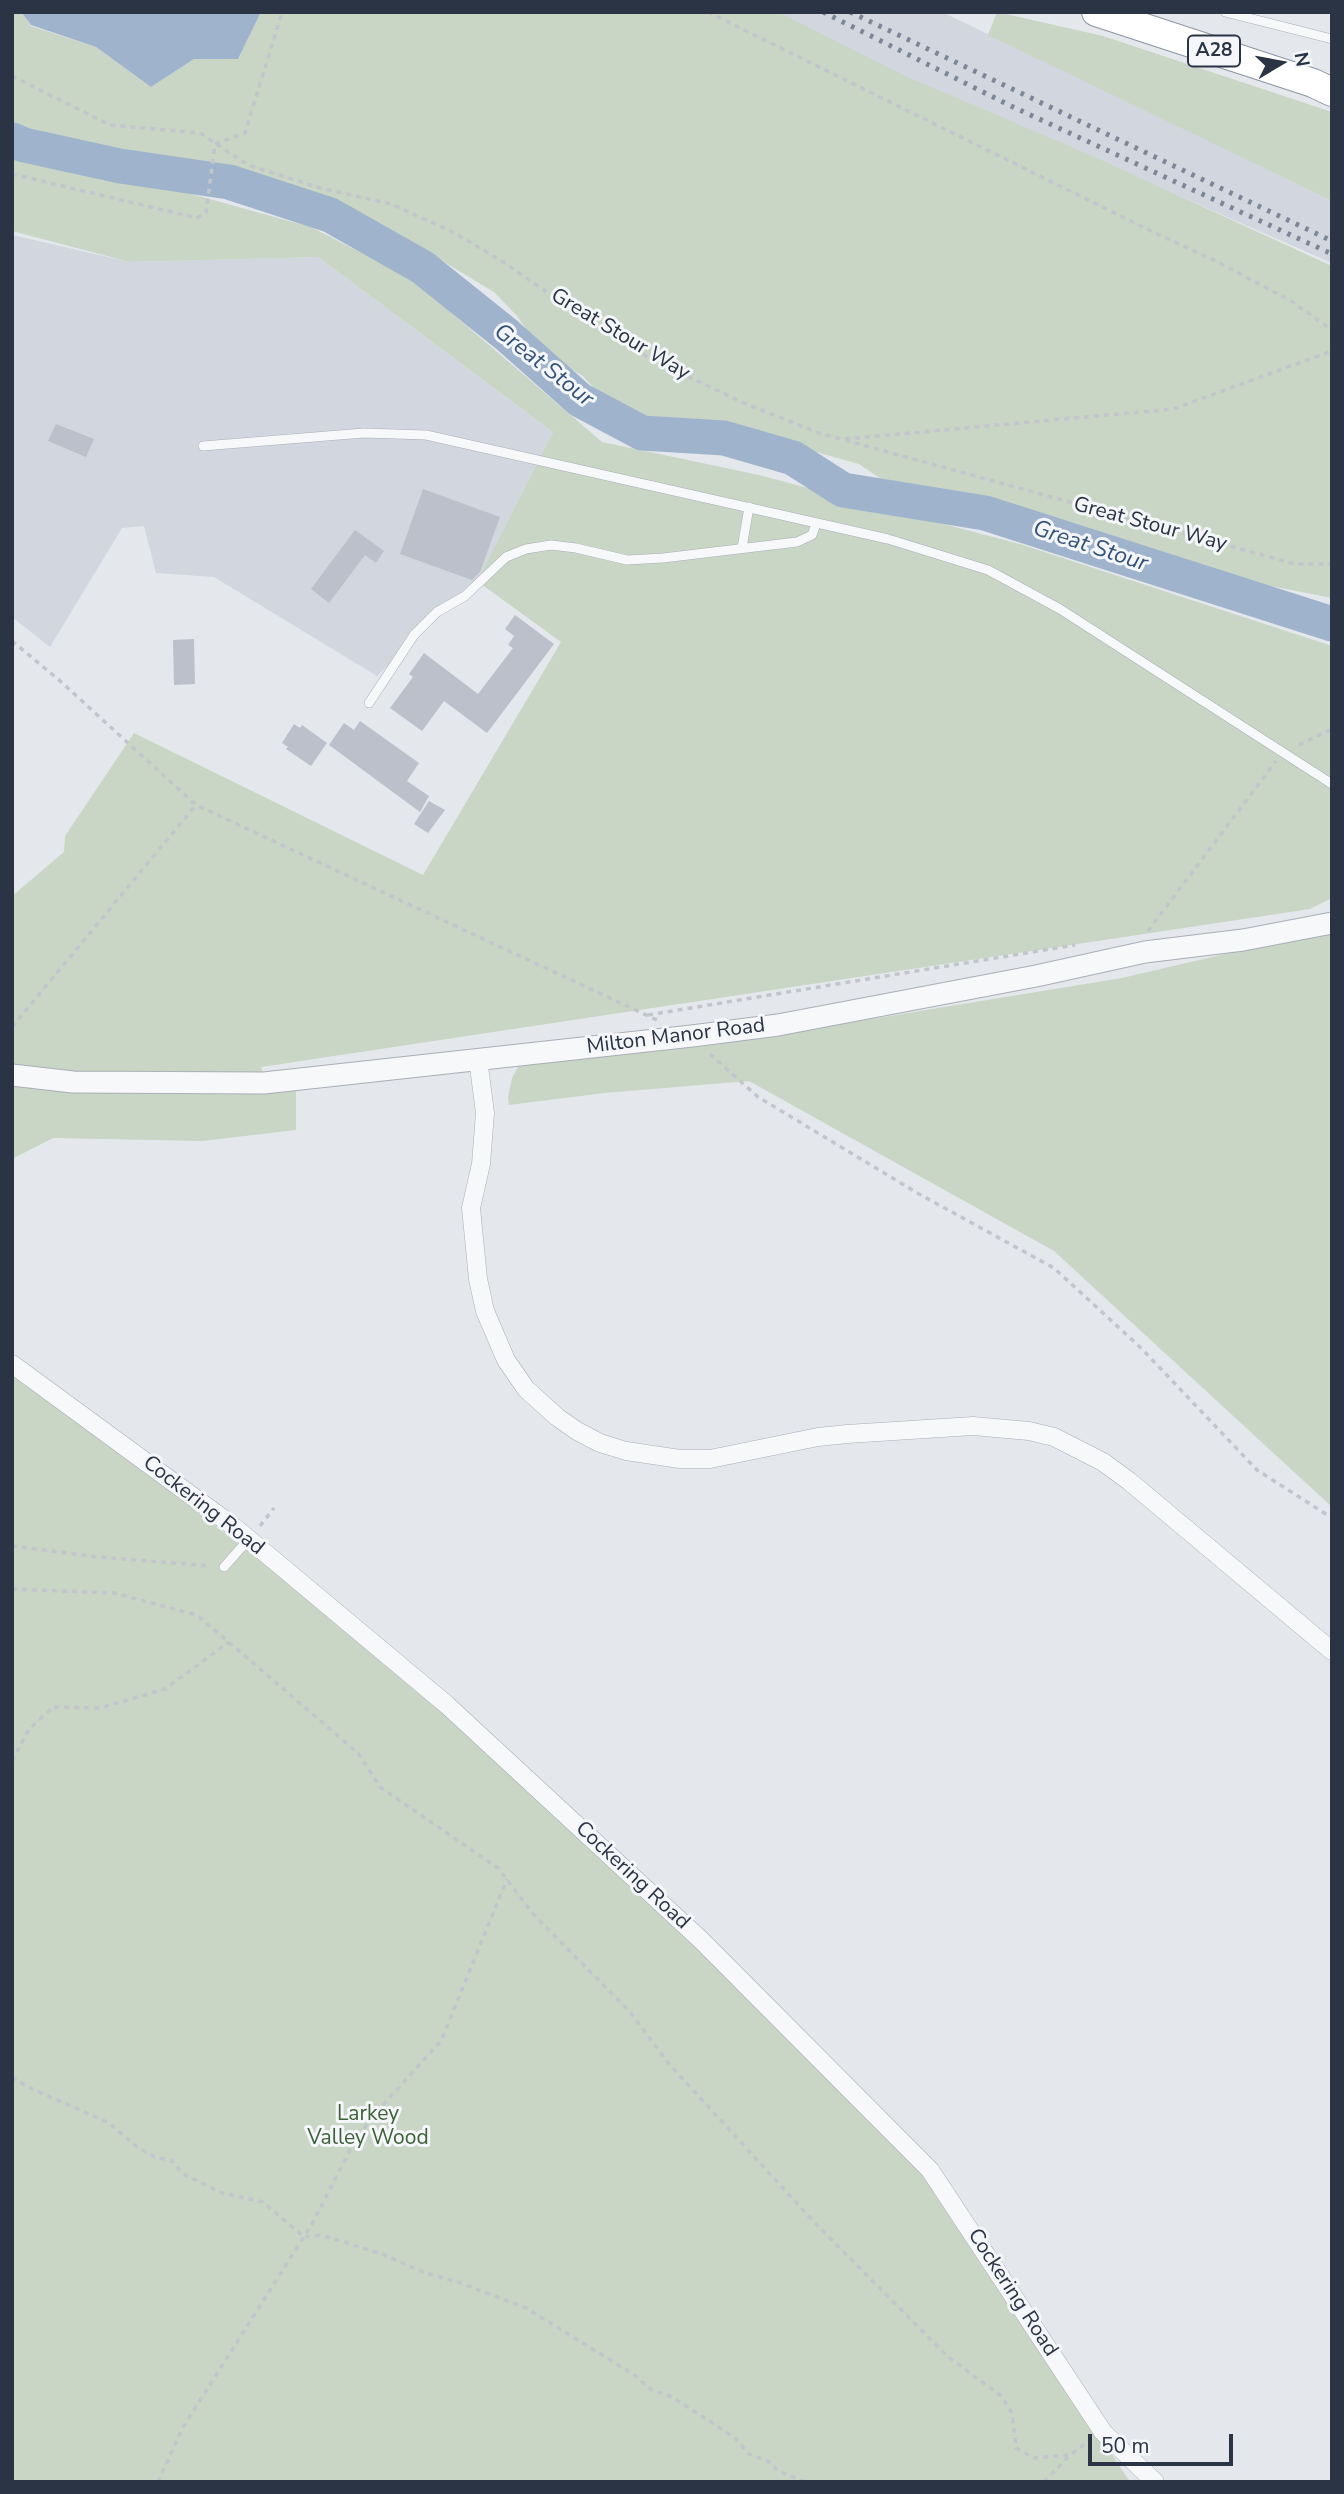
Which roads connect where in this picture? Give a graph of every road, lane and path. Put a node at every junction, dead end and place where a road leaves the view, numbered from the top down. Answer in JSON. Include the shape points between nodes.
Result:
{"nodes":[{"id":1,"x":282,"y":12,"type":"edge"},
{"id":2,"x":708,"y":12,"type":"edge"},
{"id":3,"x":1096,"y":12,"type":"edge"},
{"id":4,"x":1225,"y":12,"type":"edge"},
{"id":5,"x":1332,"y":39,"type":"edge"},
{"id":6,"x":12,"y":76,"type":"edge"},
{"id":7,"x":1332,"y":92,"type":"edge"},
{"id":8,"x":215,"y":144,"type":"junction"},
{"id":9,"x":12,"y":174,"type":"edge"},
{"id":10,"x":1332,"y":330,"type":"edge"},
{"id":11,"x":1332,"y":351,"type":"edge"},
{"id":12,"x":841,"y":439,"type":"junction"},
{"id":13,"x":203,"y":446,"type":"dead end"},
{"id":14,"x":749,"y":508,"type":"junction"},
{"id":15,"x":816,"y":524,"type":"junction"},
{"id":16,"x":742,"y":548,"type":"junction"},
{"id":17,"x":1332,"y":564,"type":"edge"},
{"id":18,"x":12,"y":641,"type":"edge"},
{"id":19,"x":369,"y":703,"type":"dead end"},
{"id":20,"x":1332,"y":729,"type":"edge"},
{"id":21,"x":1282,"y":753,"type":"junction"},
{"id":22,"x":1332,"y":784,"type":"edge"},
{"id":23,"x":196,"y":805,"type":"junction"},
{"id":24,"x":1332,"y":923,"type":"edge"},
{"id":25,"x":1146,"y":933,"type":"dead end"},
{"id":26,"x":1078,"y":944,"type":"dead end"},
{"id":27,"x":646,"y":1015,"type":"junction"},
{"id":28,"x":657,"y":1020,"type":"dead end"},
{"id":29,"x":12,"y":1027,"type":"edge"},
{"id":30,"x":692,"y":1036,"type":"junction"},
{"id":31,"x":478,"y":1059,"type":"junction"},
{"id":32,"x":12,"y":1075,"type":"edge"},
{"id":33,"x":12,"y":1364,"type":"edge"},
{"id":34,"x":1332,"y":1518,"type":"edge"},
{"id":35,"x":248,"y":1540,"type":"junction"},
{"id":36,"x":12,"y":1546,"type":"edge"},
{"id":37,"x":224,"y":1567,"type":"joint"},
{"id":38,"x":12,"y":1590,"type":"edge"},
{"id":39,"x":229,"y":1642,"type":"junction"},
{"id":40,"x":1332,"y":1651,"type":"edge"},
{"id":41,"x":12,"y":1761,"type":"edge"},
{"id":42,"x":507,"y":1879,"type":"junction"},
{"id":43,"x":12,"y":2077,"type":"edge"},
{"id":44,"x":304,"y":2237,"type":"junction"},
{"id":45,"x":1103,"y":2432,"type":"junction"},
{"id":46,"x":1070,"y":2455,"type":"junction"},
{"id":47,"x":158,"y":2482,"type":"edge"},
{"id":48,"x":806,"y":2482,"type":"edge"},
{"id":49,"x":1044,"y":2482,"type":"edge"},
{"id":50,"x":1155,"y":2482,"type":"edge"}],
"edges":[{"from":1,"to":8,"type":"path","via":[[245,132]]},
{"from":2,"to":10,"type":"path","via":[[1216,261],[1291,301]]},
{"from":3,"to":7,"type":"highway","number":"A28"},
{"from":4,"to":5,"type":"lane"},
{"from":6,"to":8,"type":"path","name":"Great Stour Way","via":[[110,125],[200,133]]},
{"from":8,"to":9,"type":"path","via":[[206,213],[197,218]]},
{"from":8,"to":12,"type":"path","name":"Great Stour Way","via":[[248,165],[391,204],[453,232],[651,359],[746,404]]},
{"from":11,"to":12,"type":"path","via":[[1172,409]]},
{"from":12,"to":17,"type":"path","name":"Great Stour Way","via":[[1295,564]]},
{"from":13,"to":14,"type":"lane","via":[[364,433],[426,435]]},
{"from":14,"to":15,"type":"lane"},
{"from":14,"to":16,"type":"lane"},
{"from":15,"to":16,"type":"lane","via":[[812,535],[797,542]]},
{"from":15,"to":21,"type":"lane","via":[[888,539],[988,570],[1060,609]]},
{"from":16,"to":19,"type":"lane","via":[[627,560],[551,545],[506,557],[414,635]]},
{"from":18,"to":23,"type":"path"},
{"from":20,"to":21,"type":"path"},
{"from":21,"to":22,"type":"lane"},
{"from":21,"to":25,"type":"path"},
{"from":23,"to":27,"type":"path"},
{"from":23,"to":29,"type":"path"},
{"from":24,"to":30,"type":"street","name":"Milton Manor Road","via":[[1145,952],[778,1025]]},
{"from":26,"to":27,"type":"path"},
{"from":27,"to":28,"type":"path"},
{"from":30,"to":31,"type":"street","name":"Milton Manor Road"},
{"from":30,"to":34,"type":"path","via":[[758,1097],[919,1194],[1055,1268],[1141,1349],[1257,1470]]},
{"from":31,"to":32,"type":"street","name":"Milton Manor Road","via":[[264,1083],[73,1083]]},
{"from":31,"to":40,"type":"street","via":[[485,1114],[471,1208],[478,1279],[485,1311],[506,1360],[526,1389],[556,1417],[600,1443],[680,1460],[710,1459],[847,1433],[973,1426],[1054,1437],[1129,1481]]},
{"from":33,"to":35,"type":"street","name":"Cockering Road"},
{"from":35,"to":37,"type":"lane"},
{"from":35,"to":45,"type":"street","name":"Cockering Road","via":[[467,1724],[701,1940],[930,2170]]},
{"from":36,"to":37,"type":"path"},
{"from":38,"to":39,"type":"path","via":[[114,1594],[197,1615]]},
{"from":39,"to":41,"type":"path","via":[[165,1689],[100,1708],[53,1707],[29,1729]]},
{"from":39,"to":42,"type":"path","via":[[358,1753],[380,1787],[498,1868]]},
{"from":42,"to":44,"type":"path","via":[[441,2041],[372,2117]]},
{"from":42,"to":46,"type":"path","via":[[815,2223],[947,2356],[1001,2396],[1012,2413],[1016,2448],[1034,2458]]},
{"from":43,"to":44,"type":"path","via":[[109,2123],[136,2147],[172,2161],[183,2174],[222,2193],[263,2202]]},
{"from":44,"to":47,"type":"path","via":[[183,2427]]},
{"from":44,"to":48,"type":"path","via":[[321,2235],[382,2254],[526,2308],[726,2432],[748,2454]]},
{"from":45,"to":46,"type":"path"},
{"from":45,"to":50,"type":"street","name":"Cockering Road"},
{"from":46,"to":49,"type":"path"}]}
